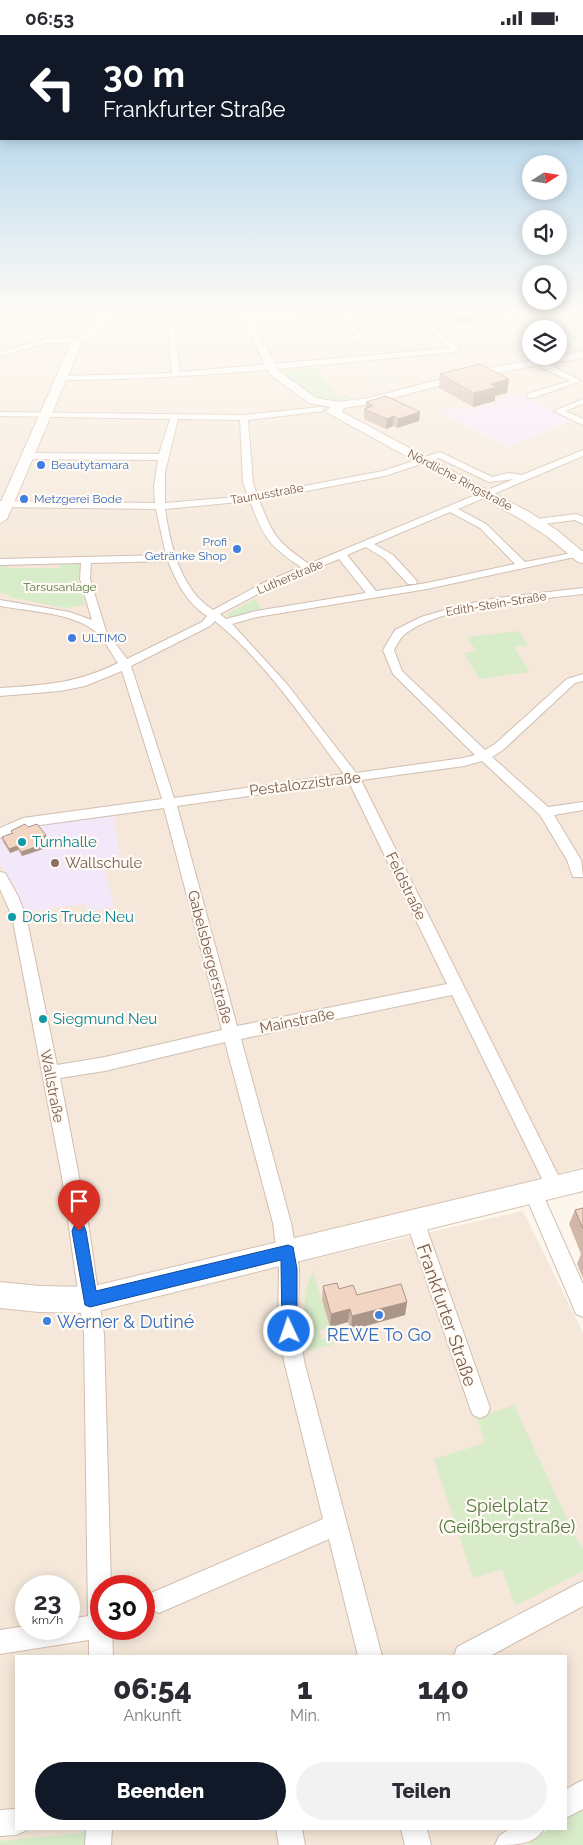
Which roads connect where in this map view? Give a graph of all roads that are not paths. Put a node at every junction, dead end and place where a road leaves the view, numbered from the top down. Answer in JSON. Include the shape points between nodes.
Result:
{"nodes":[{"id":1,"x":53,"y":396,"type":"edge"},
{"id":2,"x":306,"y":396,"type":"edge"},
{"id":3,"x":386,"y":396,"type":"edge"},
{"id":4,"x":583,"y":401,"type":"edge"},
{"id":5,"x":328,"y":407,"type":"junction"},
{"id":6,"x":0,"y":415,"type":"edge"},
{"id":7,"x":44,"y":415,"type":"junction"},
{"id":8,"x":174,"y":417,"type":"junction"},
{"id":9,"x":244,"y":418,"type":"junction"},
{"id":10,"x":583,"y":422,"type":"edge"},
{"id":11,"x":583,"y":453,"type":"edge"},
{"id":12,"x":27,"y":457,"type":"junction"},
{"id":13,"x":163,"y":457,"type":"junction"},
{"id":14,"x":423,"y":460,"type":"junction"},
{"id":15,"x":523,"y":479,"type":"junction"},
{"id":16,"x":487,"y":494,"type":"junction"},
{"id":17,"x":253,"y":498,"type":"junction"},
{"id":18,"x":3,"y":504,"type":"edge"},
{"id":19,"x":161,"y":506,"type":"junction"},
{"id":20,"x":452,"y":509,"type":"junction"},
{"id":21,"x":582,"y":518,"type":"edge"},
{"id":22,"x":0,"y":519,"type":"edge"},
{"id":23,"x":536,"y":522,"type":"junction"},
{"id":24,"x":368,"y":544,"type":"junction"},
{"id":25,"x":341,"y":555,"type":"junction"},
{"id":26,"x":581,"y":556,"type":"edge"},
{"id":27,"x":170,"y":557,"type":"junction"},
{"id":28,"x":0,"y":561,"type":"edge"},
{"id":29,"x":86,"y":561,"type":"junction"},
{"id":30,"x":522,"y":565,"type":"junction"},
{"id":31,"x":309,"y":568,"type":"junction"},
{"id":32,"x":412,"y":582,"type":"dead end"},
{"id":33,"x":583,"y":591,"type":"edge"},
{"id":34,"x":373,"y":595,"type":"junction"},
{"id":35,"x":0,"y":603,"type":"edge"},
{"id":36,"x":93,"y":607,"type":"junction"},
{"id":37,"x":57,"y":613,"type":"junction"},
{"id":38,"x":213,"y":616,"type":"junction"},
{"id":39,"x":224,"y":623,"type":"junction"},
{"id":40,"x":101,"y":631,"type":"junction"},
{"id":41,"x":125,"y":665,"type":"junction"},
{"id":42,"x":583,"y":677,"type":"edge"},
{"id":43,"x":0,"y":693,"type":"edge"},
{"id":44,"x":484,"y":756,"type":"junction"},
{"id":45,"x":353,"y":778,"type":"junction"},
{"id":46,"x":169,"y":802,"type":"junction"},
{"id":47,"x":583,"y":806,"type":"edge"},
{"id":48,"x":545,"y":812,"type":"junction"},
{"id":49,"x":0,"y":833,"type":"edge"},
{"id":50,"x":578,"y":873,"type":"dead end"},
{"id":51,"x":0,"y":877,"type":"edge"},
{"id":52,"x":457,"y":989,"type":"junction"},
{"id":53,"x":231,"y":1034,"type":"junction"},
{"id":54,"x":50,"y":1073,"type":"junction"},
{"id":55,"x":583,"y":1180,"type":"edge"},
{"id":56,"x":544,"y":1189,"type":"junction"},
{"id":57,"x":415,"y":1221,"type":"junction"},
{"id":58,"x":288,"y":1252,"type":"junction"},
{"id":59,"x":0,"y":1295,"type":"edge"},
{"id":60,"x":90,"y":1300,"type":"junction"},
{"id":61,"x":583,"y":1307,"type":"edge"},
{"id":62,"x":480,"y":1408,"type":"dead end"},
{"id":63,"x":335,"y":1525,"type":"junction"},
{"id":64,"x":100,"y":1575,"type":"edge"},
{"id":65,"x":583,"y":1593,"type":"edge"},
{"id":66,"x":159,"y":1601,"type":"dead end"},
{"id":67,"x":90,"y":1628,"type":"edge"},
{"id":68,"x":101,"y":1640,"type":"edge"},
{"id":69,"x":0,"y":1642,"type":"edge"},
{"id":70,"x":102,"y":1655,"type":"edge"},
{"id":71,"x":370,"y":1655,"type":"edge"},
{"id":72,"x":468,"y":1655,"type":"edge"},
{"id":73,"x":583,"y":1793,"type":"edge"},
{"id":74,"x":567,"y":1804,"type":"edge"},
{"id":75,"x":15,"y":1822,"type":"edge"},
{"id":76,"x":0,"y":1823,"type":"edge"},
{"id":77,"x":99,"y":1830,"type":"edge"},
{"id":78,"x":289,"y":1830,"type":"edge"},
{"id":79,"x":414,"y":1830,"type":"edge"},
{"id":80,"x":530,"y":1830,"type":"edge"},
{"id":81,"x":98,"y":1845,"type":"edge"},
{"id":82,"x":292,"y":1845,"type":"edge"},
{"id":83,"x":418,"y":1845,"type":"edge"},
{"id":84,"x":508,"y":1845,"type":"edge"}],
"edges":[{"from":1,"to":7,"type":"street"},
{"from":2,"to":5,"type":"street","name":"Nördliche Ringstraße"},
{"from":3,"to":5,"type":"street"},
{"from":4,"to":10,"type":"street","via":[[558,411]]},
{"from":5,"to":9,"type":"street"},
{"from":5,"to":14,"type":"street","name":"Nördliche Ringstraße"},
{"from":6,"to":7,"type":"street"},
{"from":7,"to":8,"type":"street"},
{"from":7,"to":12,"type":"street"},
{"from":8,"to":9,"type":"street"},
{"from":8,"to":13,"type":"street","name":"Feldstraße"},
{"from":9,"to":17,"type":"street","via":[[248,483]]},
{"from":11,"to":15,"type":"street","name":"Lutherstraße"},
{"from":12,"to":13,"type":"street"},
{"from":12,"to":18,"type":"street"},
{"from":13,"to":19,"type":"street","name":"Feldstraße","via":[[159,482]]},
{"from":14,"to":15,"type":"street","name":"Taunusstraße","via":[[440,455],[492,480],[505,475]]},
{"from":14,"to":16,"type":"street","name":"Nördliche Ringstraße"},
{"from":14,"to":17,"type":"street","name":"Taunusstraße","via":[[385,473]]},
{"from":15,"to":16,"type":"street","name":"Lutherstraße"},
{"from":16,"to":20,"type":"street","name":"Lutherstraße"},
{"from":16,"to":23,"type":"street","name":"Nördliche Ringstraße"},
{"from":17,"to":19,"type":"street","name":"Taunusstraße"},
{"from":17,"to":31,"type":"street","via":[[271,538],[289,556]]},
{"from":18,"to":19,"type":"street","name":"Taunusstraße"},
{"from":18,"to":22,"type":"street"},
{"from":19,"to":27,"type":"street","name":"Feldstraße"},
{"from":20,"to":24,"type":"street","name":"Lutherstraße"},
{"from":20,"to":30,"type":"street","via":[[476,521]]},
{"from":21,"to":23,"type":"street"},
{"from":23,"to":26,"type":"street","name":"Nördliche Ringstraße"},
{"from":24,"to":25,"type":"street","name":"Lutherstraße"},
{"from":24,"to":32,"type":"street","via":[[392,559]]},
{"from":25,"to":31,"type":"street","name":"Lutherstraße"},
{"from":25,"to":34,"type":"street"},
{"from":26,"to":30,"type":"street"},
{"from":27,"to":29,"type":"street"},
{"from":27,"to":38,"type":"street","name":"Feldstraße","via":[[190,595]]},
{"from":28,"to":29,"type":"street"},
{"from":29,"to":36,"type":"street","via":[[85,579]]},
{"from":30,"to":34,"type":"street"},
{"from":31,"to":38,"type":"street","name":"Lutherstraße","via":[[254,591],[219,609]]},
{"from":33,"to":44,"type":"street","name":"Edith-Stein-Straße","via":[[443,612],[412,624],[389,646],[388,658],[398,672]]},
{"from":34,"to":39,"type":"street","via":[[256,614]]},
{"from":35,"to":37,"type":"street"},
{"from":36,"to":37,"type":"street"},
{"from":36,"to":40,"type":"street"},
{"from":37,"to":40,"type":"street","via":[[86,621]]},
{"from":38,"to":39,"type":"street","name":"Feldstraße"},
{"from":38,"to":41,"type":"street","name":"Lutherstraße","via":[[206,624]]},
{"from":39,"to":45,"type":"street","name":"Feldstraße","via":[[256,654]]},
{"from":40,"to":41,"type":"street","name":"Gabelsbergerstraße"},
{"from":41,"to":43,"type":"street","name":"Lutherstraße","via":[[70,685]]},
{"from":41,"to":46,"type":"street","name":"Gabelsbergerstraße","via":[[134,684]]},
{"from":42,"to":44,"type":"street","name":"Pestalozzistraße","via":[[571,681],[499,747]]},
{"from":44,"to":45,"type":"street","name":"Pestalozzistraße","via":[[464,762]]},
{"from":44,"to":48,"type":"street","name":"Edith-Stein-Straße"},
{"from":45,"to":46,"type":"street","name":"Pestalozzistraße"},
{"from":45,"to":52,"type":"street","name":"Feldstraße"},
{"from":46,"to":49,"type":"street","name":"Pestalozzistraße","via":[[23,823]]},
{"from":46,"to":53,"type":"street","name":"Gabelsbergerstraße"},
{"from":47,"to":48,"type":"street"},
{"from":48,"to":50,"type":"street","name":"Edith-Stein-Straße","via":[[574,860]]},
{"from":51,"to":54,"type":"street","name":"Wallstraße","via":[[19,916]]},
{"from":52,"to":53,"type":"street","name":"Mainstraße"},
{"from":52,"to":56,"type":"street","name":"Feldstraße"},
{"from":53,"to":54,"type":"street","name":"Mainstraße","via":[[105,1064]]},
{"from":53,"to":58,"type":"street","name":"Gabelsbergerstraße"},
{"from":54,"to":60,"type":"street","name":"Wallstraße"},
{"from":55,"to":56,"type":"street"},
{"from":56,"to":57,"type":"street"},
{"from":56,"to":61,"type":"street","name":"Feldstraße"},
{"from":57,"to":58,"type":"street"},
{"from":57,"to":62,"type":"street","name":"Frankfurter Straße"},
{"from":58,"to":60,"type":"street"},
{"from":58,"to":63,"type":"street","name":"Gabelsbergerstraße","via":[[291,1345]]},
{"from":59,"to":60,"type":"street"},
{"from":60,"to":64,"type":"street","name":"Wallstraße","via":[[94,1334]]},
{"from":63,"to":66,"type":"street"},
{"from":63,"to":71,"type":"street","name":"Gabelsbergerstraße"},
{"from":65,"to":72,"type":"street"},
{"from":67,"to":69,"type":"street"},
{"from":68,"to":70,"type":"street","name":"Wallstraße"},
{"from":73,"to":74,"type":"street"},
{"from":75,"to":76,"type":"street"},
{"from":77,"to":81,"type":"street"},
{"from":78,"to":82,"type":"street"},
{"from":79,"to":83,"type":"street"},
{"from":80,"to":84,"type":"street"}]}
